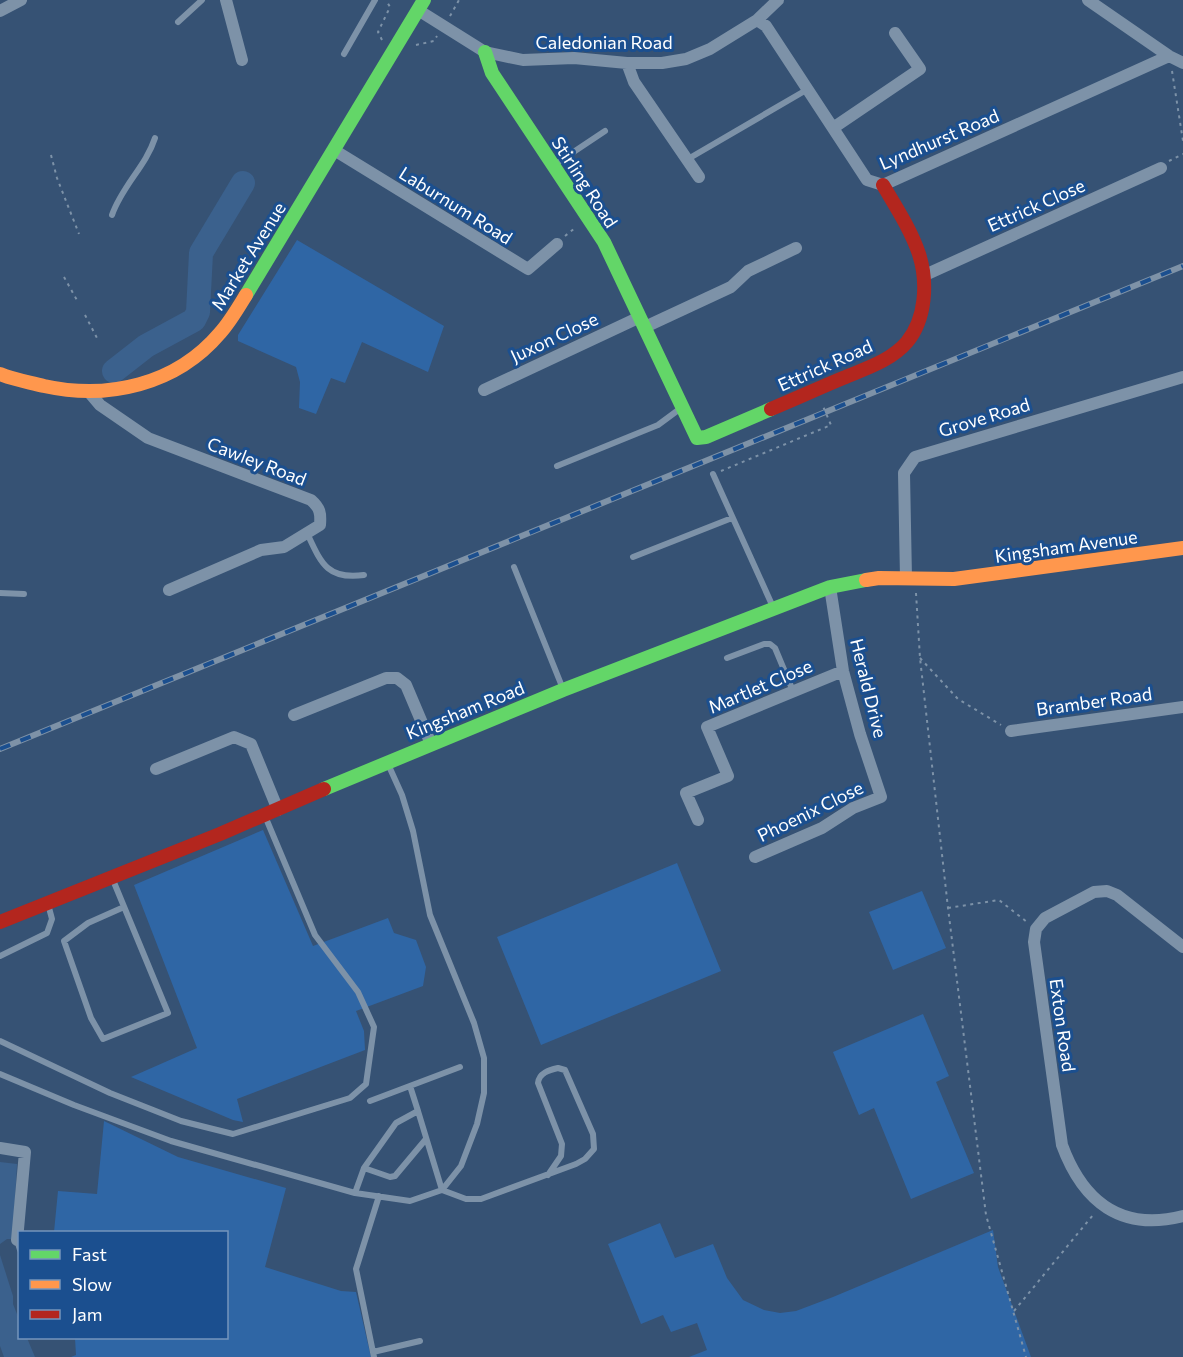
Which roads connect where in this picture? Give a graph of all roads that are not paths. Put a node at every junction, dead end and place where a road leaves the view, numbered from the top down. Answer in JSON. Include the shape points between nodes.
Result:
{"nodes":[{"id":1,"x":21,"y":0,"type":"edge"},
{"id":2,"x":202,"y":0,"type":"edge"},
{"id":3,"x":226,"y":0,"type":"edge"},
{"id":4,"x":375,"y":0,"type":"edge"},
{"id":5,"x":778,"y":0,"type":"edge"},
{"id":6,"x":1088,"y":0,"type":"edge"},
{"id":7,"x":421,"y":5,"type":"edge"},
{"id":8,"x":0,"y":11,"type":"edge"},
{"id":9,"x":757,"y":20,"type":"junction"},
{"id":10,"x":178,"y":22,"type":"dead end"},
{"id":11,"x":896,"y":33,"type":"dead end"},
{"id":12,"x":485,"y":52,"type":"junction"},
{"id":13,"x":344,"y":54,"type":"dead end"},
{"id":14,"x":1169,"y":56,"type":"junction"},
{"id":15,"x":242,"y":60,"type":"dead end"},
{"id":16,"x":627,"y":63,"type":"junction"},
{"id":17,"x":1183,"y":63,"type":"edge"},
{"id":18,"x":808,"y":89,"type":"junction"},
{"id":19,"x":833,"y":128,"type":"junction"},
{"id":20,"x":605,"y":131,"type":"dead end"},
{"id":21,"x":155,"y":138,"type":"dead end"},
{"id":22,"x":334,"y":150,"type":"junction"},
{"id":23,"x":688,"y":159,"type":"junction"},
{"id":24,"x":554,"y":166,"type":"junction"},
{"id":25,"x":1161,"y":168,"type":"dead end"},
{"id":26,"x":699,"y":177,"type":"dead end"},
{"id":27,"x":883,"y":185,"type":"junction"},
{"id":28,"x":112,"y":214,"type":"dead end"},
{"id":29,"x":556,"y":244,"type":"road end"},
{"id":30,"x":796,"y":248,"type":"dead end"},
{"id":31,"x":925,"y":275,"type":"junction"},
{"id":32,"x":642,"y":322,"type":"junction"},
{"id":33,"x":3,"y":377,"type":"edge"},
{"id":34,"x":1183,"y":377,"type":"edge"},
{"id":35,"x":484,"y":390,"type":"dead end"},
{"id":36,"x":89,"y":392,"type":"junction"},
{"id":37,"x":682,"y":408,"type":"junction"},
{"id":38,"x":697,"y":438,"type":"joint"},
{"id":39,"x":557,"y":466,"type":"dead end"},
{"id":40,"x":713,"y":474,"type":"dead end"},
{"id":41,"x":732,"y":518,"type":"junction"},
{"id":42,"x":307,"y":533,"type":"junction"},
{"id":43,"x":1183,"y":548,"type":"edge"},
{"id":44,"x":633,"y":557,"type":"dead end"},
{"id":45,"x":514,"y":567,"type":"dead end"},
{"id":46,"x":364,"y":574,"type":"dead end"},
{"id":47,"x":911,"y":578,"type":"junction"},
{"id":48,"x":954,"y":579,"type":"joint"},
{"id":49,"x":830,"y":587,"type":"junction"},
{"id":50,"x":170,"y":590,"type":"dead end"},
{"id":51,"x":0,"y":593,"type":"edge"},
{"id":52,"x":24,"y":594,"type":"dead end"},
{"id":53,"x":773,"y":607,"type":"junction"},
{"id":54,"x":727,"y":657,"type":"dead end"},
{"id":55,"x":843,"y":671,"type":"junction"},
{"id":56,"x":563,"y":690,"type":"junction"},
{"id":57,"x":793,"y":692,"type":"junction"},
{"id":58,"x":1183,"y":707,"type":"edge"},
{"id":59,"x":294,"y":715,"type":"dead end"},
{"id":60,"x":1011,"y":731,"type":"road end"},
{"id":61,"x":431,"y":744,"type":"junction"},
{"id":62,"x":387,"y":762,"type":"junction"},
{"id":63,"x":156,"y":769,"type":"dead end"},
{"id":64,"x":881,"y":797,"type":"joint"},
{"id":65,"x":271,"y":813,"type":"junction"},
{"id":66,"x":698,"y":820,"type":"dead end"},
{"id":67,"x":755,"y":857,"type":"dead end"},
{"id":68,"x":112,"y":878,"type":"junction"},
{"id":69,"x":48,"y":904,"type":"junction"},
{"id":70,"x":124,"y":907,"type":"junction"},
{"id":71,"x":0,"y":922,"type":"edge"},
{"id":72,"x":1183,"y":947,"type":"edge"},
{"id":73,"x":0,"y":956,"type":"edge"},
{"id":74,"x":0,"y":1041,"type":"edge"},
{"id":75,"x":460,"y":1067,"type":"dead end"},
{"id":76,"x":0,"y":1074,"type":"edge"},
{"id":77,"x":410,"y":1086,"type":"junction"},
{"id":78,"x":369,"y":1101,"type":"dead end"},
{"id":79,"x":418,"y":1111,"type":"junction"},
{"id":80,"x":426,"y":1139,"type":"junction"},
{"id":81,"x":0,"y":1148,"type":"edge"},
{"id":82,"x":364,"y":1168,"type":"junction"},
{"id":83,"x":548,"y":1175,"type":"junction"},
{"id":84,"x":442,"y":1190,"type":"junction"},
{"id":85,"x":355,"y":1193,"type":"junction"},
{"id":86,"x":379,"y":1196,"type":"junction"},
{"id":87,"x":1183,"y":1216,"type":"edge"},
{"id":88,"x":19,"y":1231,"type":"edge"},
{"id":89,"x":420,"y":1341,"type":"dead end"},
{"id":90,"x":374,"y":1354,"type":"edge"}],
"edges":[{"from":1,"to":8,"type":"street"},
{"from":2,"to":10,"type":"lane"},
{"from":3,"to":15,"type":"street"},
{"from":4,"to":13,"type":"lane"},
{"from":5,"to":9,"type":"street","name":"Caledonian Road"},
{"from":6,"to":14,"type":"street"},
{"from":7,"to":12,"type":"street","via":[[443,25]]},
{"from":7,"to":22,"type":"street","name":"Market Avenue"},
{"from":9,"to":16,"type":"street","name":"Caledonian Road","via":[[710,50],[686,59]]},
{"from":9,"to":18,"type":"street","name":"Lyndhurst Road","via":[[766,26]]},
{"from":11,"to":19,"type":"street","via":[[920,69]]},
{"from":12,"to":16,"type":"street","name":"Caledonian Road","via":[[523,60],[574,58]]},
{"from":12,"to":24,"type":"street","name":"Stirling Road","via":[[492,73]]},
{"from":14,"to":17,"type":"street"},
{"from":14,"to":27,"type":"street","name":"Lyndhurst Road"},
{"from":16,"to":23,"type":"street","via":[[634,82]]},
{"from":18,"to":19,"type":"street","name":"Lyndhurst Road"},
{"from":18,"to":23,"type":"lane"},
{"from":19,"to":27,"type":"street","name":"Lyndhurst Road","via":[[867,180]]},
{"from":20,"to":24,"type":"lane"},
{"from":21,"to":28,"type":"lane"},
{"from":22,"to":29,"type":"street","name":"Laburnum Road","via":[[528,269]]},
{"from":22,"to":36,"type":"street","name":"Market Avenue","via":[[216,339],[189,361],[157,378],[125,388]]},
{"from":23,"to":26,"type":"street"},
{"from":24,"to":32,"type":"street","name":"Stirling Road","via":[[604,242]]},
{"from":25,"to":31,"type":"street","name":"Ettrick Close"},
{"from":27,"to":31,"type":"street","name":"Ettrick Road","via":[[913,237]]},
{"from":30,"to":32,"type":"street","name":"Juxon Close","via":[[748,271],[731,287]]},
{"from":31,"to":38,"type":"street","name":"Ettrick Road","via":[[920,317],[906,344],[882,361]]},
{"from":32,"to":35,"type":"street","name":"Juxon Close"},
{"from":32,"to":37,"type":"street","name":"Stirling Road"},
{"from":33,"to":36,"type":"street","name":"Market Avenue"},
{"from":34,"to":47,"type":"street","name":"Grove Road","via":[[915,457],[904,473]]},
{"from":36,"to":42,"type":"street","name":"Cawley Road","via":[[100,405],[148,438],[311,500],[321,515],[320,525]]},
{"from":37,"to":38,"type":"street","name":"Stirling Road"},
{"from":37,"to":39,"type":"lane","via":[[658,425]]},
{"from":40,"to":41,"type":"lane"},
{"from":41,"to":44,"type":"lane"},
{"from":41,"to":53,"type":"lane"},
{"from":42,"to":46,"type":"lane","via":[[328,570],[343,576]]},
{"from":42,"to":50,"type":"street","via":[[284,547],[261,550]]},
{"from":43,"to":48,"type":"street","name":"Kingsham Avenue"},
{"from":45,"to":56,"type":"lane"},
{"from":47,"to":48,"type":"street","name":"Kingsham Road"},
{"from":47,"to":49,"type":"street","name":"Kingsham Road","via":[[879,578]]},
{"from":49,"to":53,"type":"street","name":"Kingsham Road"},
{"from":49,"to":55,"type":"street","name":"Herald Drive"},
{"from":51,"to":52,"type":"lane"},
{"from":53,"to":56,"type":"street","name":"Kingsham Road"},
{"from":54,"to":57,"type":"lane","via":[[770,644]]},
{"from":55,"to":57,"type":"street","name":"Martlet Close"},
{"from":55,"to":64,"type":"street","name":"Herald Drive"},
{"from":56,"to":61,"type":"street","name":"Kingsham Road"},
{"from":57,"to":66,"type":"street","name":"Martlet Close","via":[[708,727],[728,776],[686,793]]},
{"from":58,"to":60,"type":"street","name":"Bramber Road"},
{"from":59,"to":61,"type":"street","via":[[386,678],[397,678],[406,685]]},
{"from":61,"to":62,"type":"street","name":"Kingsham Road"},
{"from":62,"to":65,"type":"street","name":"Kingsham Road"},
{"from":62,"to":84,"type":"lane","via":[[413,831],[430,915],[474,1023],[484,1058],[484,1093],[477,1124],[461,1166]]},
{"from":63,"to":65,"type":"street","via":[[234,737],[250,744]]},
{"from":64,"to":67,"type":"street","name":"Phoenix Close"},
{"from":65,"to":68,"type":"street","name":"Kingsham Road"},
{"from":65,"to":74,"type":"lane","via":[[315,935],[358,992],[374,1028],[366,1084],[350,1098],[233,1134],[181,1121],[110,1093]]},
{"from":68,"to":69,"type":"street","name":"Kingsham Road"},
{"from":68,"to":70,"type":"lane"},
{"from":69,"to":71,"type":"street","name":"Kingsham Road"},
{"from":69,"to":73,"type":"lane","via":[[52,919],[47,933]]},
{"from":70,"to":70,"type":"lane","via":[[87,923],[64,941],[91,1018],[103,1039],[168,1013]]},
{"from":72,"to":87,"type":"street","name":"Exton Road","via":[[1107,891],[1094,892],[1045,918],[1036,929],[1034,942],[1062,1145],[1070,1167],[1101,1206],[1130,1219],[1163,1221]]},
{"from":75,"to":77,"type":"lane"},
{"from":76,"to":85,"type":"lane","via":[[171,1141]]},
{"from":77,"to":78,"type":"lane"},
{"from":77,"to":79,"type":"lane"},
{"from":79,"to":80,"type":"lane"},
{"from":79,"to":82,"type":"lane","via":[[396,1123]]},
{"from":80,"to":82,"type":"lane","via":[[395,1176]]},
{"from":80,"to":84,"type":"lane"},
{"from":81,"to":88,"type":"street","via":[[25,1152]]},
{"from":82,"to":85,"type":"lane"},
{"from":83,"to":83,"type":"lane","via":[[561,1156],[562,1144],[538,1078],[558,1068],[565,1071],[595,1142],[585,1159]]},
{"from":83,"to":84,"type":"lane","via":[[472,1200]]},
{"from":84,"to":86,"type":"lane","via":[[410,1201]]},
{"from":85,"to":86,"type":"lane"},
{"from":86,"to":90,"type":"lane","via":[[356,1269]]},
{"from":89,"to":90,"type":"lane"}]}
